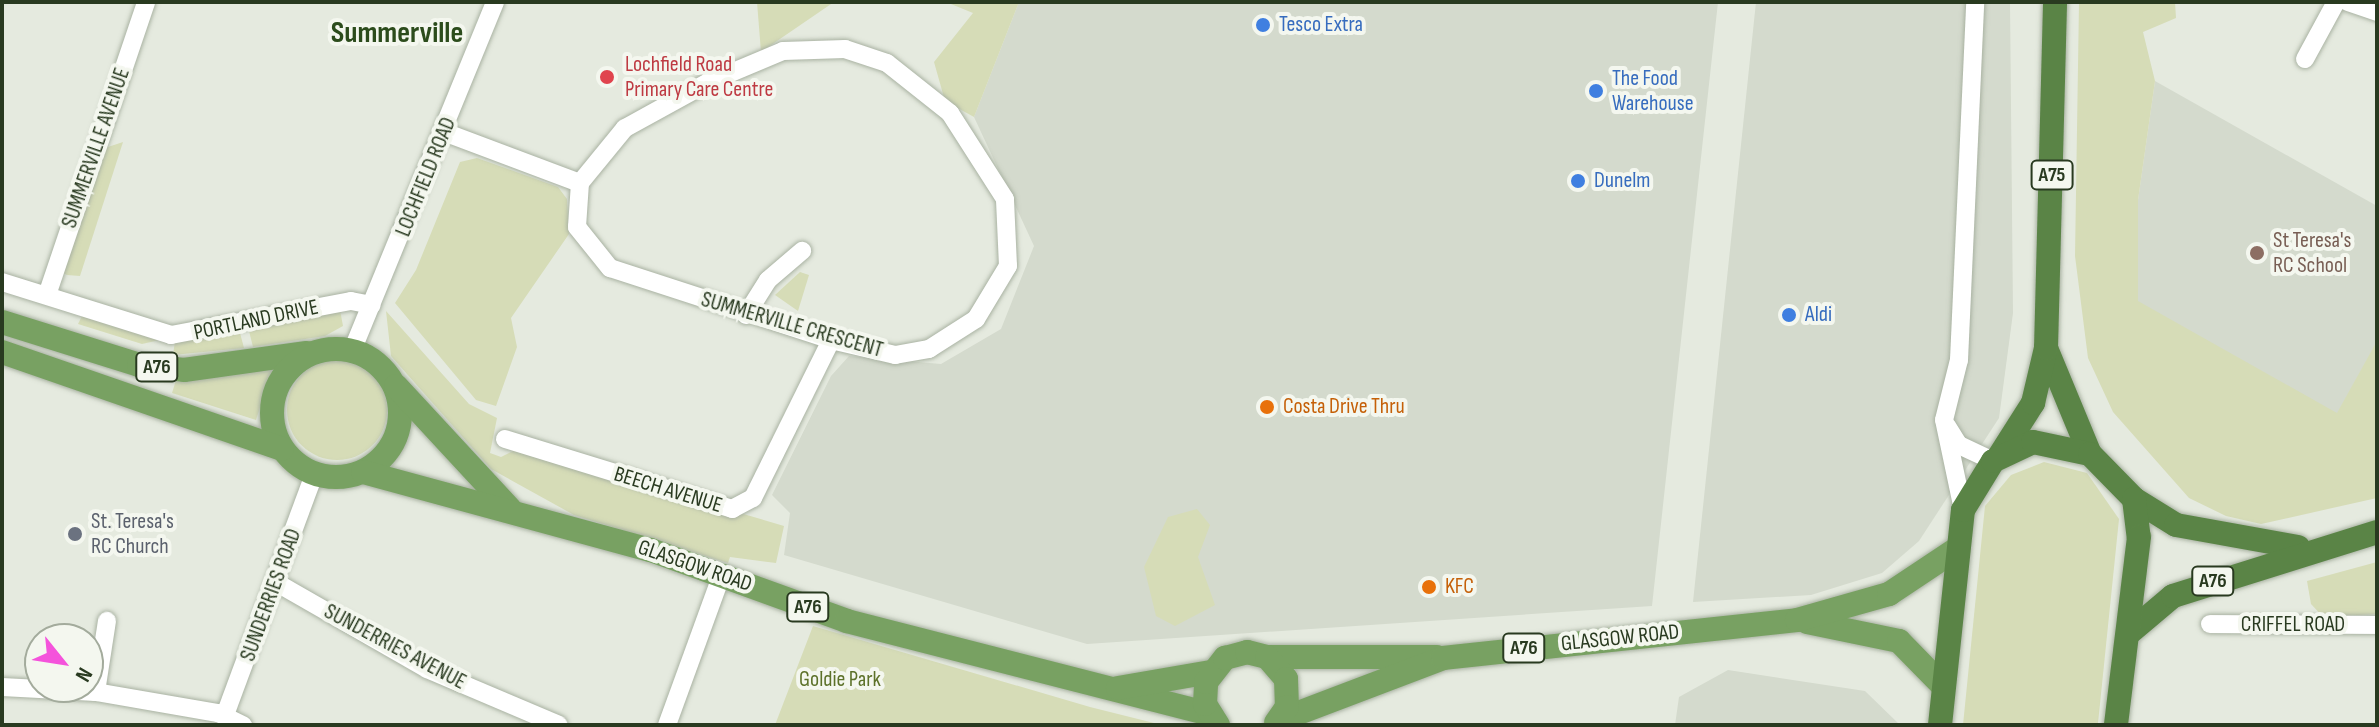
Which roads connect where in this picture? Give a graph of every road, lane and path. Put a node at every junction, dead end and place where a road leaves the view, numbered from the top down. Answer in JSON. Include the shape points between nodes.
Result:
{"nodes":[{"id":1,"x":146,"y":2,"type":"edge"},
{"id":2,"x":495,"y":2,"type":"edge"},
{"id":3,"x":1975,"y":2,"type":"edge"},
{"id":4,"x":2055,"y":2,"type":"edge"},
{"id":5,"x":2336,"y":2,"type":"edge"},
{"id":6,"x":2348,"y":2,"type":"edge"},
{"id":7,"x":2377,"y":12,"type":"edge"},
{"id":8,"x":2305,"y":59,"type":"dead end"},
{"id":9,"x":444,"y":132,"type":"junction"},
{"id":10,"x":580,"y":183,"type":"junction"},
{"id":11,"x":802,"y":251,"type":"dead end"},
{"id":12,"x":2,"y":282,"type":"edge"},
{"id":13,"x":47,"y":295,"type":"junction"},
{"id":14,"x":372,"y":305,"type":"junction"},
{"id":15,"x":746,"y":315,"type":"junction"},
{"id":16,"x":2,"y":322,"type":"edge"},
{"id":17,"x":831,"y":340,"type":"junction"},
{"id":18,"x":2046,"y":348,"type":"junction"},
{"id":19,"x":317,"y":351,"type":"junction"},
{"id":20,"x":352,"y":351,"type":"junction"},
{"id":21,"x":2,"y":352,"type":"edge"},
{"id":22,"x":392,"y":382,"type":"junction"},
{"id":23,"x":1944,"y":420,"type":"junction"},
{"id":24,"x":505,"y":439,"type":"dead end"},
{"id":25,"x":282,"y":449,"type":"junction"},
{"id":26,"x":2090,"y":454,"type":"junction"},
{"id":27,"x":1997,"y":458,"type":"junction"},
{"id":28,"x":363,"y":472,"type":"junction"},
{"id":29,"x":314,"y":474,"type":"junction"},
{"id":30,"x":2134,"y":499,"type":"junction"},
{"id":31,"x":511,"y":510,"type":"junction"},
{"id":32,"x":1963,"y":510,"type":"junction"},
{"id":33,"x":2377,"y":532,"type":"edge"},
{"id":34,"x":2308,"y":548,"type":"junction"},
{"id":35,"x":1955,"y":550,"type":"junction"},
{"id":36,"x":722,"y":574,"type":"junction"},
{"id":37,"x":277,"y":583,"type":"junction"},
{"id":38,"x":1797,"y":620,"type":"junction"},
{"id":39,"x":107,"y":621,"type":"dead end"},
{"id":40,"x":2210,"y":624,"type":"dead end"},
{"id":41,"x":2377,"y":625,"type":"edge"},
{"id":42,"x":2129,"y":633,"type":"junction"},
{"id":43,"x":104,"y":640,"type":"edge"},
{"id":44,"x":1267,"y":657,"type":"junction"},
{"id":45,"x":1443,"y":658,"type":"junction"},
{"id":46,"x":1211,"y":672,"type":"junction"},
{"id":47,"x":1940,"y":683,"type":"junction"},
{"id":48,"x":2,"y":687,"type":"edge"},
{"id":49,"x":24,"y":688,"type":"edge"},
{"id":50,"x":1108,"y":690,"type":"junction"},
{"id":51,"x":104,"y":694,"type":"edge"},
{"id":52,"x":218,"y":718,"type":"edge"},
{"id":53,"x":1214,"y":720,"type":"edge"},
{"id":54,"x":1277,"y":722,"type":"edge"},
{"id":55,"x":1939,"y":724,"type":"edge"},
{"id":56,"x":243,"y":725,"type":"edge"},
{"id":57,"x":559,"y":725,"type":"edge"},
{"id":58,"x":667,"y":725,"type":"edge"},
{"id":59,"x":2116,"y":725,"type":"edge"}],
"edges":[{"from":1,"to":13,"type":"street","name":"SUMMERVILLE AVENUE"},
{"from":2,"to":9,"type":"street","name":"LOCHFIELD ROAD"},
{"from":3,"to":23,"type":"street","via":[[1959,360]]},
{"from":4,"to":18,"type":"highway","number":"A75"},
{"from":5,"to":8,"type":"street"},
{"from":6,"to":7,"type":"street"},
{"from":9,"to":10,"type":"street"},
{"from":9,"to":14,"type":"street","name":"LOCHFIELD ROAD"},
{"from":10,"to":15,"type":"street","name":"SUMMERVILLE CRESCENT","via":[[577,227],[610,268]]},
{"from":10,"to":17,"type":"street","name":"SUMMERVILLE CRESCENT","via":[[625,128],[783,51],[845,49],[887,63],[950,113],[977,152],[1005,199],[1008,266],[976,319],[929,349],[895,355]]},
{"from":11,"to":15,"type":"street","via":[[768,280]]},
{"from":12,"to":13,"type":"street","name":"PORTLAND DRIVE"},
{"from":13,"to":14,"type":"street","name":"PORTLAND DRIVE","via":[[171,335],[351,301]]},
{"from":14,"to":20,"type":"street","name":"LOCHFIELD ROAD"},
{"from":15,"to":17,"type":"street","name":"SUMMERVILLE CRESCENT"},
{"from":16,"to":19,"type":"main road","number":"A76","via":[[139,365],[184,370]]},
{"from":17,"to":24,"type":"street","name":"BEECH AVENUE","via":[[753,498],[732,509]]},
{"from":18,"to":26,"type":"highway","number":"A75"},
{"from":18,"to":27,"type":"highway","number":"A75","via":[[2033,403]]},
{"from":19,"to":20,"type":"main road","number":"A76"},
{"from":19,"to":25,"type":"main road","via":[[292,367],[275,391],[272,411]]},
{"from":20,"to":22,"type":"main road"},
{"from":21,"to":25,"type":"main road","number":"A76"},
{"from":22,"to":28,"type":"main road","via":[[399,402],[396,433]]},
{"from":22,"to":31,"type":"main road"},
{"from":23,"to":27,"type":"street","via":[[1959,445]]},
{"from":23,"to":32,"type":"street"},
{"from":25,"to":29,"type":"main road","number":"A76"},
{"from":26,"to":27,"type":"highway","via":[[2033,442]]},
{"from":26,"to":30,"type":"highway","number":"A75"},
{"from":27,"to":32,"type":"highway","number":"A75"},
{"from":28,"to":29,"type":"main road","number":"A76"},
{"from":28,"to":31,"type":"main road","name":"GLASGOW ROAD","number":"A76"},
{"from":29,"to":37,"type":"street","name":"SUNDERRIES ROAD"},
{"from":30,"to":34,"type":"highway","number":"A76","via":[[2202,532]]},
{"from":30,"to":42,"type":"highway","via":[[2139,537]]},
{"from":31,"to":36,"type":"main road","name":"GLASGOW ROAD","number":"A76"},
{"from":32,"to":35,"type":"highway","number":"A75"},
{"from":33,"to":34,"type":"highway","number":"A76"},
{"from":34,"to":42,"type":"highway","number":"A76","via":[[2173,596]]},
{"from":35,"to":38,"type":"main road","name":"GLASGOW ROAD","number":"A76","via":[[1889,594]]},
{"from":35,"to":47,"type":"highway","number":"A75"},
{"from":36,"to":50,"type":"main road","name":"GLASGOW ROAD","number":"A76","via":[[847,621]]},
{"from":36,"to":58,"type":"street"},
{"from":37,"to":52,"type":"street","name":"SUNDERRIES ROAD"},
{"from":37,"to":57,"type":"street","name":"SUNDERRIES AVENUE","via":[[427,669]]},
{"from":38,"to":45,"type":"main road","name":"GLASGOW ROAD","number":"A76"},
{"from":38,"to":47,"type":"main road","name":"GLASGOW ROAD","number":"A76","via":[[1899,641]]},
{"from":39,"to":43,"type":"street"},
{"from":40,"to":41,"type":"street","name":"CRIFFEL ROAD"},
{"from":42,"to":59,"type":"highway"},
{"from":44,"to":45,"type":"main road","name":"GLASGOW ROAD","number":"A76"},
{"from":44,"to":46,"type":"main road","number":"A76","via":[[1236,653]]},
{"from":44,"to":54,"type":"main road","number":"A76","via":[[1286,679]]},
{"from":45,"to":54,"type":"main road","name":"GLASGOW ROAD","number":"A76"},
{"from":46,"to":50,"type":"main road","name":"GLASGOW ROAD","number":"A76"},
{"from":46,"to":53,"type":"main road","number":"A76","via":[[1204,693]]},
{"from":47,"to":55,"type":"highway","number":"A75"},
{"from":48,"to":49,"type":"street"},
{"from":50,"to":53,"type":"main road","name":"GLASGOW ROAD","number":"A76"},
{"from":51,"to":52,"type":"street"},
{"from":52,"to":56,"type":"street"}]}
